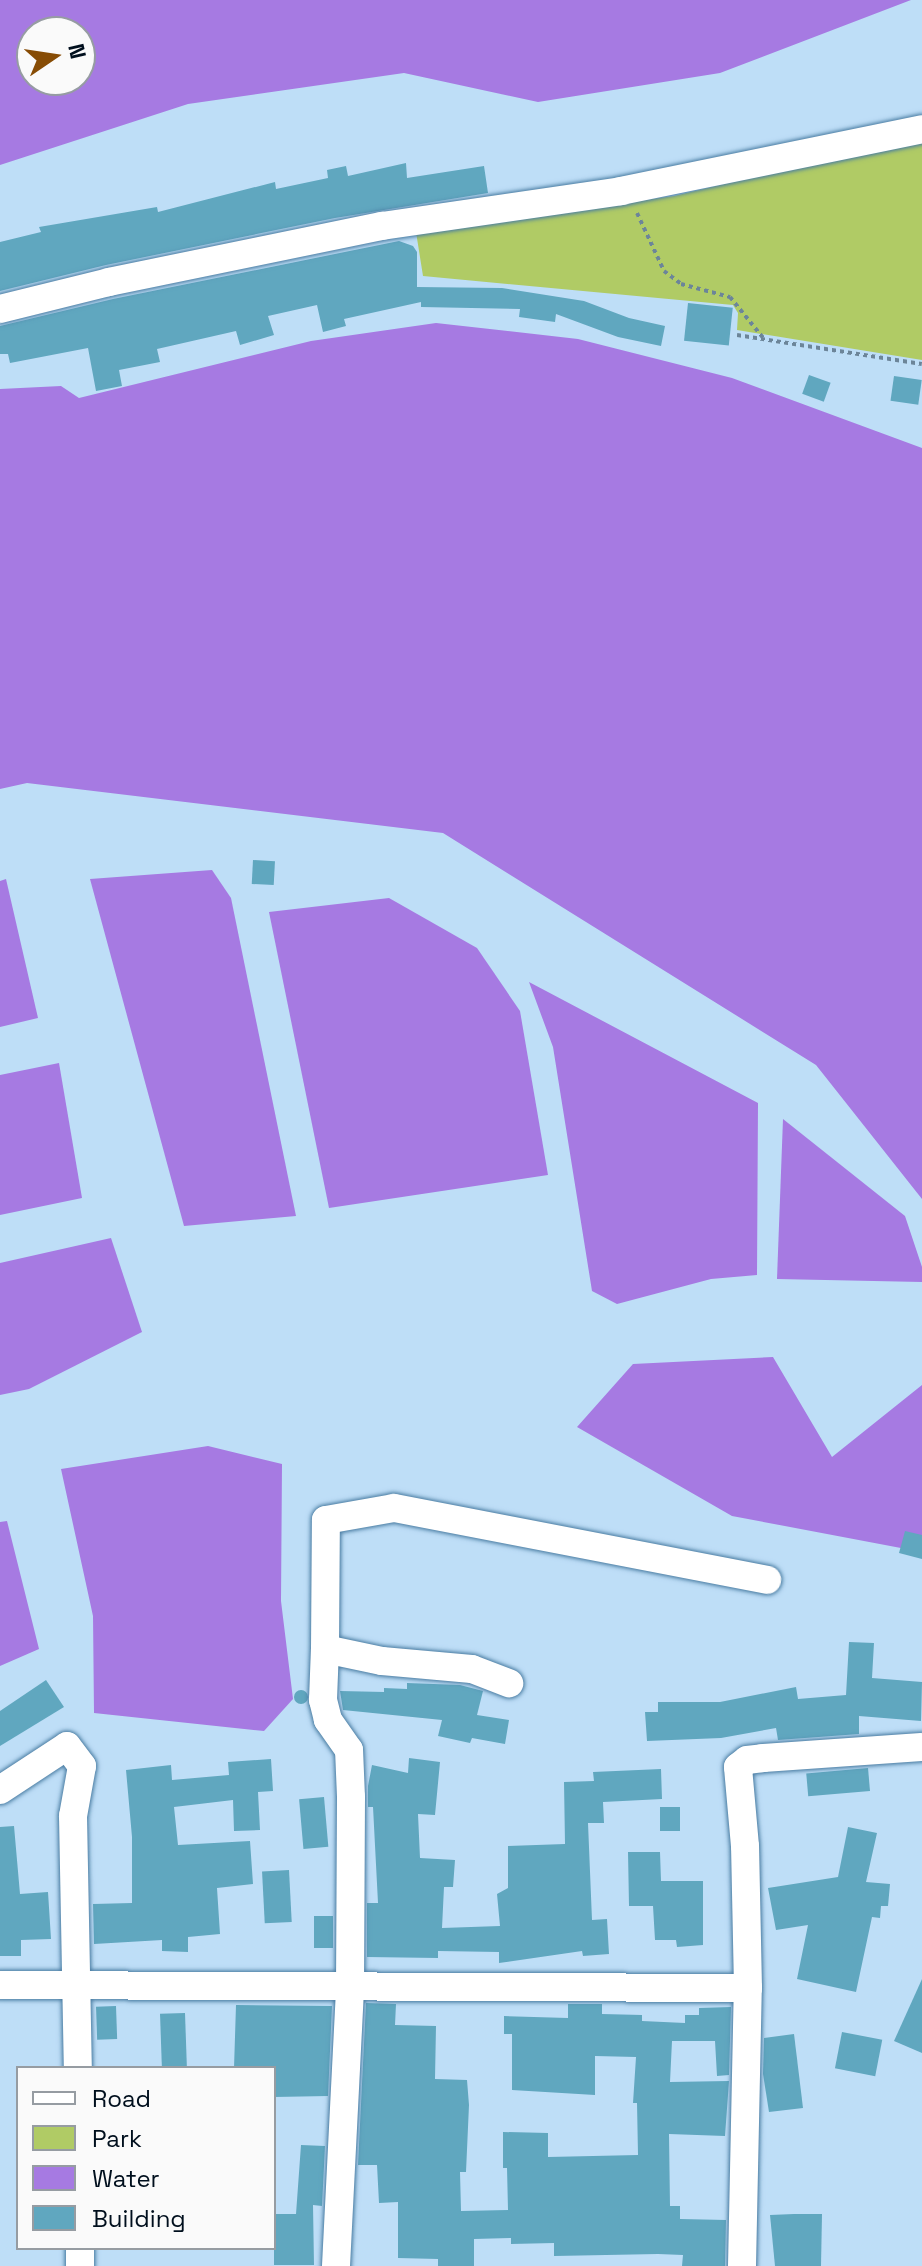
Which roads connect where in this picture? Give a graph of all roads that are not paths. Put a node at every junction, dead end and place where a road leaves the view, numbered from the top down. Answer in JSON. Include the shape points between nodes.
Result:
{"nodes":[{"id":1,"x":922,"y":129,"type":"edge"},
{"id":2,"x":0,"y":309,"type":"edge"},
{"id":3,"x":767,"y":1580,"type":"dead end"},
{"id":4,"x":325,"y":1649,"type":"junction"},
{"id":5,"x":509,"y":1683,"type":"dead end"},
{"id":6,"x":922,"y":1747,"type":"edge"},
{"id":7,"x":0,"y":1790,"type":"edge"},
{"id":8,"x":76,"y":1984,"type":"junction"},
{"id":9,"x":0,"y":1985,"type":"edge"},
{"id":10,"x":748,"y":1988,"type":"junction"},
{"id":11,"x":350,"y":1989,"type":"junction"},
{"id":12,"x":78,"y":2066,"type":"edge"},
{"id":13,"x":336,"y":2266,"type":"edge"},
{"id":14,"x":742,"y":2266,"type":"edge"}],
"edges":[{"from":1,"to":2,"type":"street","via":[[621,191],[382,226]]},
{"from":3,"to":4,"type":"street","via":[[394,1508],[326,1520]]},
{"from":4,"to":5,"type":"street","via":[[382,1661],[472,1669]]},
{"from":4,"to":11,"type":"street","via":[[323,1700],[328,1720],[349,1750]]},
{"from":6,"to":10,"type":"street","via":[[763,1758],[738,1767]]},
{"from":7,"to":8,"type":"street","via":[[67,1746],[82,1766],[73,1816]]},
{"from":8,"to":9,"type":"street"},
{"from":8,"to":11,"type":"street"},
{"from":8,"to":12,"type":"street"},
{"from":10,"to":11,"type":"street"},
{"from":10,"to":14,"type":"street"},
{"from":11,"to":13,"type":"street"}]}
